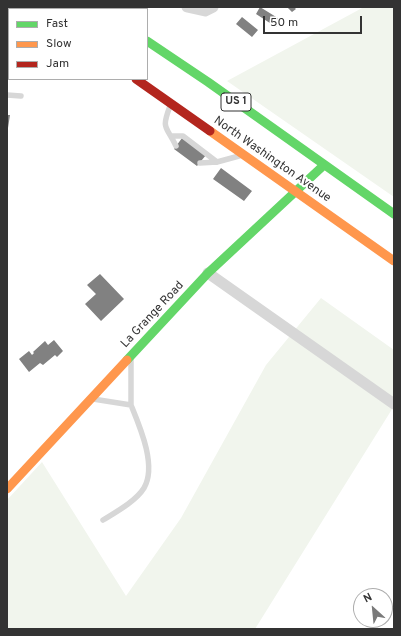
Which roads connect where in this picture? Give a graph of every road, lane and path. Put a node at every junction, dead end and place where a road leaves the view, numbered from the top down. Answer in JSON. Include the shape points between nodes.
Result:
{"nodes":[{"id":1,"x":187,"y":7,"type":"edge"},
{"id":2,"x":213,"y":7,"type":"edge"},
{"id":3,"x":148,"y":42,"type":"edge"},
{"id":4,"x":137,"y":80,"type":"edge"},
{"id":5,"x":7,"y":95,"type":"edge"},
{"id":6,"x":21,"y":96,"type":"dead end"},
{"id":7,"x":171,"y":104,"type":"junction"},
{"id":8,"x":172,"y":136,"type":"junction"},
{"id":9,"x":176,"y":146,"type":"dead end"},
{"id":10,"x":243,"y":155,"type":"junction"},
{"id":11,"x":217,"y":162,"type":"junction"},
{"id":12,"x":200,"y":163,"type":"dead end"},
{"id":13,"x":324,"y":165,"type":"junction"},
{"id":14,"x":296,"y":192,"type":"junction"},
{"id":15,"x":394,"y":214,"type":"edge"},
{"id":16,"x":394,"y":261,"type":"edge"},
{"id":17,"x":208,"y":273,"type":"junction"},
{"id":18,"x":131,"y":356,"type":"junction"},
{"id":19,"x":91,"y":399,"type":"junction"},
{"id":20,"x":394,"y":404,"type":"edge"},
{"id":21,"x":131,"y":405,"type":"junction"},
{"id":22,"x":7,"y":489,"type":"edge"},
{"id":23,"x":103,"y":520,"type":"dead end"}],
"edges":[{"from":1,"to":2,"type":"street","via":[[205,11]]},
{"from":3,"to":13,"type":"main road","number":"US 1"},
{"from":4,"to":7,"type":"main road","name":"North Washington Avenue"},
{"from":5,"to":6,"type":"lane"},
{"from":7,"to":8,"type":"lane","via":[[165,121],[166,129]]},
{"from":7,"to":10,"type":"main road","name":"North Washington Avenue"},
{"from":8,"to":9,"type":"lane"},
{"from":8,"to":11,"type":"lane","via":[[183,136]]},
{"from":10,"to":11,"type":"lane"},
{"from":10,"to":14,"type":"main road","name":"North Washington Avenue"},
{"from":11,"to":12,"type":"lane"},
{"from":13,"to":14,"type":"main road","name":"La Grange Road"},
{"from":13,"to":15,"type":"main road","number":"US 1"},
{"from":14,"to":16,"type":"main road","name":"North Washington Avenue"},
{"from":14,"to":17,"type":"main road","name":"La Grange Road"},
{"from":17,"to":18,"type":"main road","name":"La Grange Road"},
{"from":17,"to":20,"type":"street"},
{"from":18,"to":19,"type":"main road","name":"La Grange Road"},
{"from":18,"to":21,"type":"lane"},
{"from":19,"to":21,"type":"lane"},
{"from":19,"to":22,"type":"main road","name":"La Grange Road"},
{"from":21,"to":23,"type":"lane","via":[[145,448],[149,472],[144,488],[128,504]]}]}
